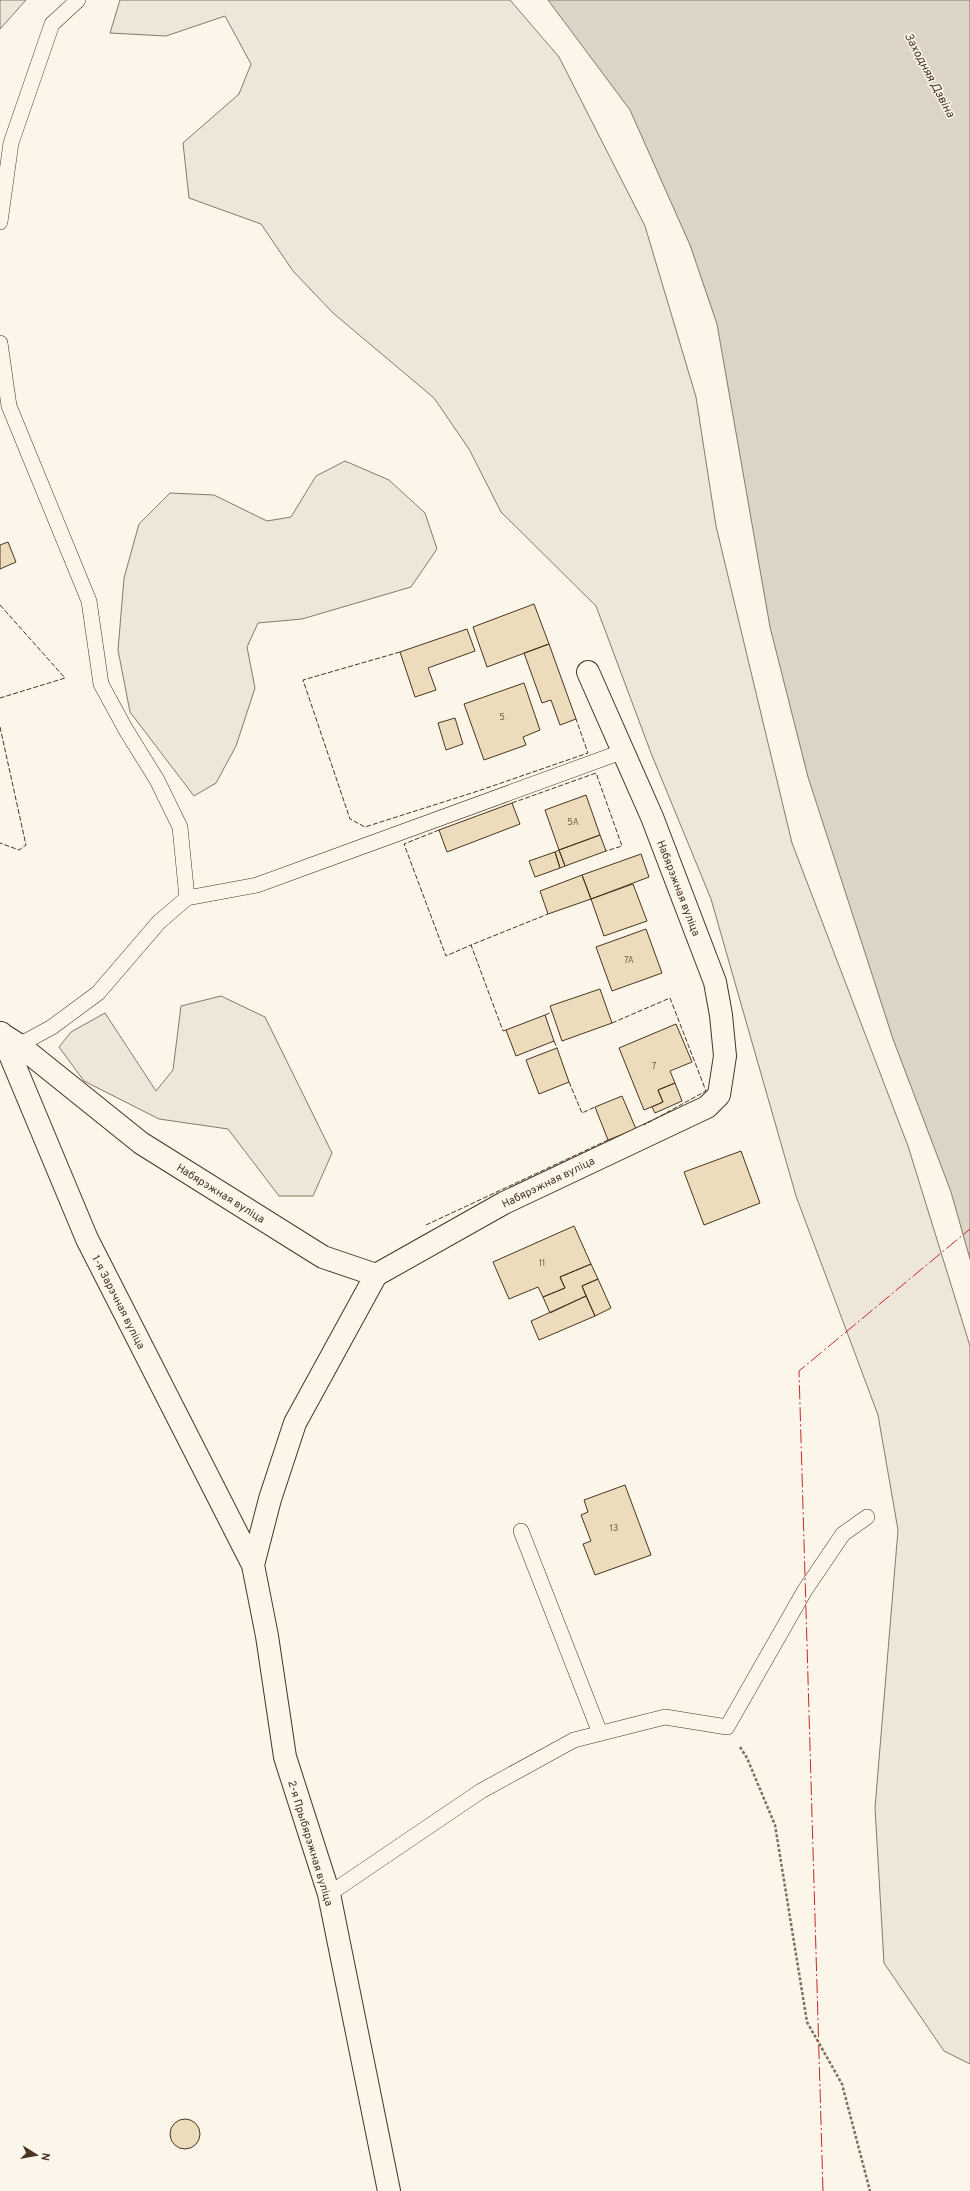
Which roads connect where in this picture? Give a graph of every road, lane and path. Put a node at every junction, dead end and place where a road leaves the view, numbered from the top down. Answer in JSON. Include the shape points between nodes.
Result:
{"nodes":[{"id":1,"x":78,"y":0,"type":"edge"},
{"id":2,"x":0,"y":222,"type":"edge"},
{"id":3,"x":0,"y":343,"type":"edge"},
{"id":4,"x":588,"y":672,"type":"dead end"},
{"id":5,"x":624,"y":751,"type":"junction"},
{"id":6,"x":187,"y":898,"type":"junction"},
{"id":7,"x":7,"y":1038,"type":"edge"},
{"id":8,"x":376,"y":1275,"type":"junction"},
{"id":9,"x":867,"y":1517,"type":"dead end"},
{"id":10,"x":521,"y":1532,"type":"dead end"},
{"id":11,"x":253,"y":1565,"type":"junction"},
{"id":12,"x":727,"y":1727,"type":"junction"},
{"id":13,"x":600,"y":1733,"type":"junction"},
{"id":14,"x":329,"y":1894,"type":"junction"},
{"id":15,"x":389,"y":2191,"type":"edge"},
{"id":16,"x":870,"y":2191,"type":"edge"}],
"edges":[{"from":1,"to":2,"type":"lane","via":[[52,24],[11,143]]},
{"from":3,"to":6,"type":"lane","via":[[9,406],[89,600],[101,684],[157,780],[180,827]]},
{"from":4,"to":5,"type":"street","name":"Набярэжная вуліца"},
{"from":5,"to":6,"type":"lane","via":[[257,885]]},
{"from":5,"to":8,"type":"street","name":"Набярэжная вуліца","via":[[714,982],[721,1015],[725,1056],[719,1095],[707,1107],[504,1203]]},
{"from":6,"to":7,"type":"lane","via":[[159,922],[98,993],[52,1027]]},
{"from":7,"to":8,"type":"street","name":"Набярэжная вуліца","via":[[141,1143],[323,1257]]},
{"from":7,"to":11,"type":"street","name":"1-я Зарэчная вуліца","via":[[87,1239]]},
{"from":8,"to":11,"type":"street","via":[[295,1423],[270,1499]]},
{"from":9,"to":12,"type":"lane","via":[[843,1534],[805,1590]]},
{"from":10,"to":13,"type":"lane"},
{"from":11,"to":14,"type":"street","name":"2-я Прыбярэжная вуліца","via":[[267,1636],[285,1757]]},
{"from":12,"to":13,"type":"lane","via":[[665,1717]]},
{"from":12,"to":16,"type":"path","via":[[747,1758],[775,1825],[806,2022],[842,2084]]},
{"from":13,"to":14,"type":"lane","via":[[574,1740],[481,1791]]},
{"from":14,"to":15,"type":"street","name":"2-я Прыбярэжная вуліца"}]}
